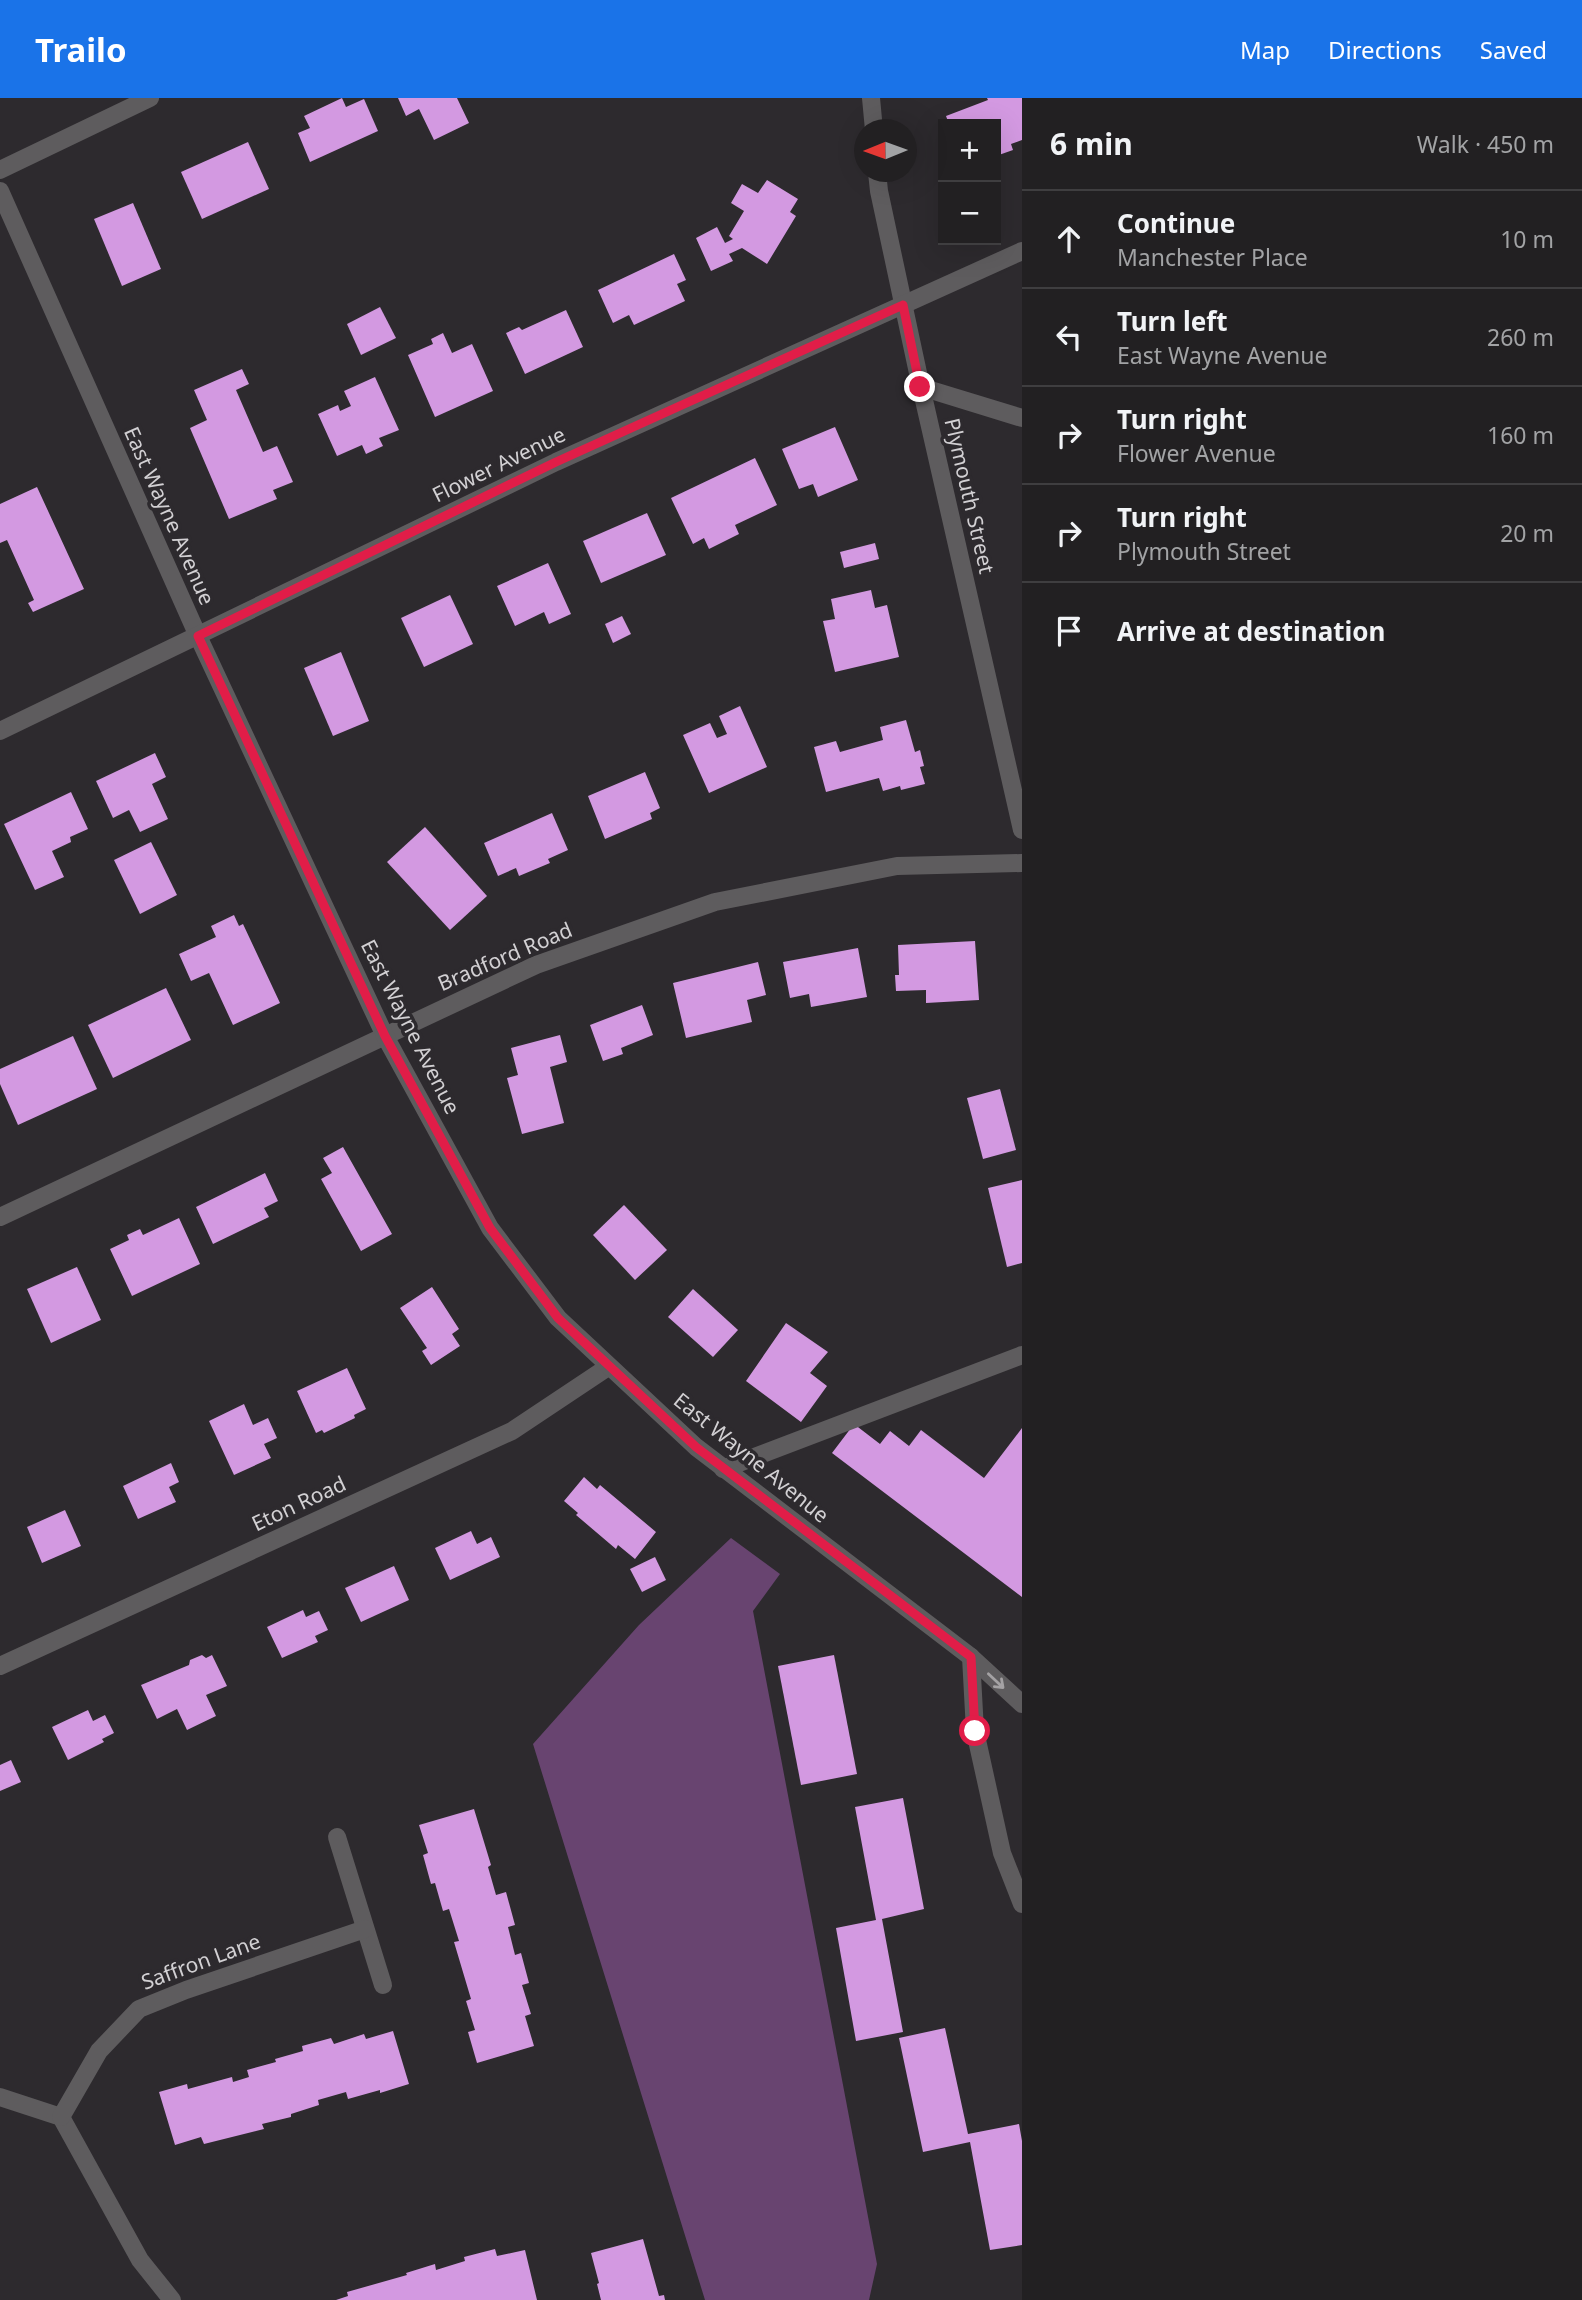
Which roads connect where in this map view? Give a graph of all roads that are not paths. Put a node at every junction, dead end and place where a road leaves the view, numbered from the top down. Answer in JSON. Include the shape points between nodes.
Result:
{"nodes":[{"id":1,"x":150,"y":98,"type":"edge"},
{"id":2,"x":871,"y":98,"type":"edge"},
{"id":3,"x":873,"y":119,"type":"edge"},
{"id":4,"x":0,"y":170,"type":"edge"},
{"id":5,"x":878,"y":182,"type":"edge"},
{"id":6,"x":0,"y":191,"type":"edge"},
{"id":7,"x":1022,"y":251,"type":"edge"},
{"id":8,"x":903,"y":305,"type":"junction"},
{"id":9,"x":920,"y":387,"type":"junction"},
{"id":10,"x":1022,"y":418,"type":"edge"},
{"id":11,"x":198,"y":636,"type":"junction"},
{"id":12,"x":0,"y":731,"type":"edge"},
{"id":13,"x":1022,"y":830,"type":"edge"},
{"id":14,"x":1022,"y":863,"type":"edge"},
{"id":15,"x":385,"y":1036,"type":"junction"},
{"id":16,"x":0,"y":1217,"type":"edge"},
{"id":17,"x":1022,"y":1356,"type":"edge"},
{"id":18,"x":608,"y":1367,"type":"junction"},
{"id":19,"x":723,"y":1469,"type":"junction"},
{"id":20,"x":971,"y":1657,"type":"junction"},
{"id":21,"x":0,"y":1666,"type":"edge"},
{"id":22,"x":1022,"y":1704,"type":"edge"},
{"id":23,"x":337,"y":1837,"type":"dead end"},
{"id":24,"x":1022,"y":1904,"type":"edge"},
{"id":25,"x":365,"y":1929,"type":"junction"},
{"id":26,"x":383,"y":1985,"type":"dead end"},
{"id":27,"x":0,"y":2097,"type":"edge"},
{"id":28,"x":61,"y":2117,"type":"junction"},
{"id":29,"x":172,"y":2300,"type":"edge"}],
"edges":[{"from":1,"to":4,"type":"street"},
{"from":2,"to":3,"type":"street"},
{"from":5,"to":8,"type":"street","name":"Plymouth Street"},
{"from":6,"to":11,"type":"street","name":"East Wayne Avenue"},
{"from":7,"to":8,"type":"street","name":"Flower Avenue"},
{"from":8,"to":9,"type":"street","name":"Plymouth Street"},
{"from":8,"to":11,"type":"street","name":"Flower Avenue","via":[[556,462]]},
{"from":9,"to":10,"type":"street"},
{"from":9,"to":13,"type":"street","name":"Plymouth Street"},
{"from":11,"to":12,"type":"street","name":"Flower Avenue"},
{"from":11,"to":15,"type":"street","name":"East Wayne Avenue"},
{"from":14,"to":15,"type":"street","name":"Bradford Road","via":[[897,866],[715,902],[536,965]]},
{"from":15,"to":16,"type":"street","name":"Bradford Road"},
{"from":15,"to":18,"type":"street","name":"East Wayne Avenue","via":[[490,1228],[558,1318]]},
{"from":17,"to":19,"type":"street"},
{"from":18,"to":19,"type":"street","name":"East Wayne Avenue"},
{"from":18,"to":21,"type":"street","name":"Eton Road","via":[[512,1431]]},
{"from":19,"to":20,"type":"street","name":"East Wayne Avenue"},
{"from":20,"to":22,"type":"street","name":"East Wayne Avenue","one_way":true},
{"from":20,"to":24,"type":"street","via":[[975,1731],[1002,1853]]},
{"from":23,"to":25,"type":"street"},
{"from":25,"to":26,"type":"street"},
{"from":25,"to":28,"type":"street","name":"Saffron Lane","via":[[139,2009],[99,2051]]},
{"from":27,"to":28,"type":"street"},
{"from":28,"to":29,"type":"street","via":[[140,2260]]}]}
